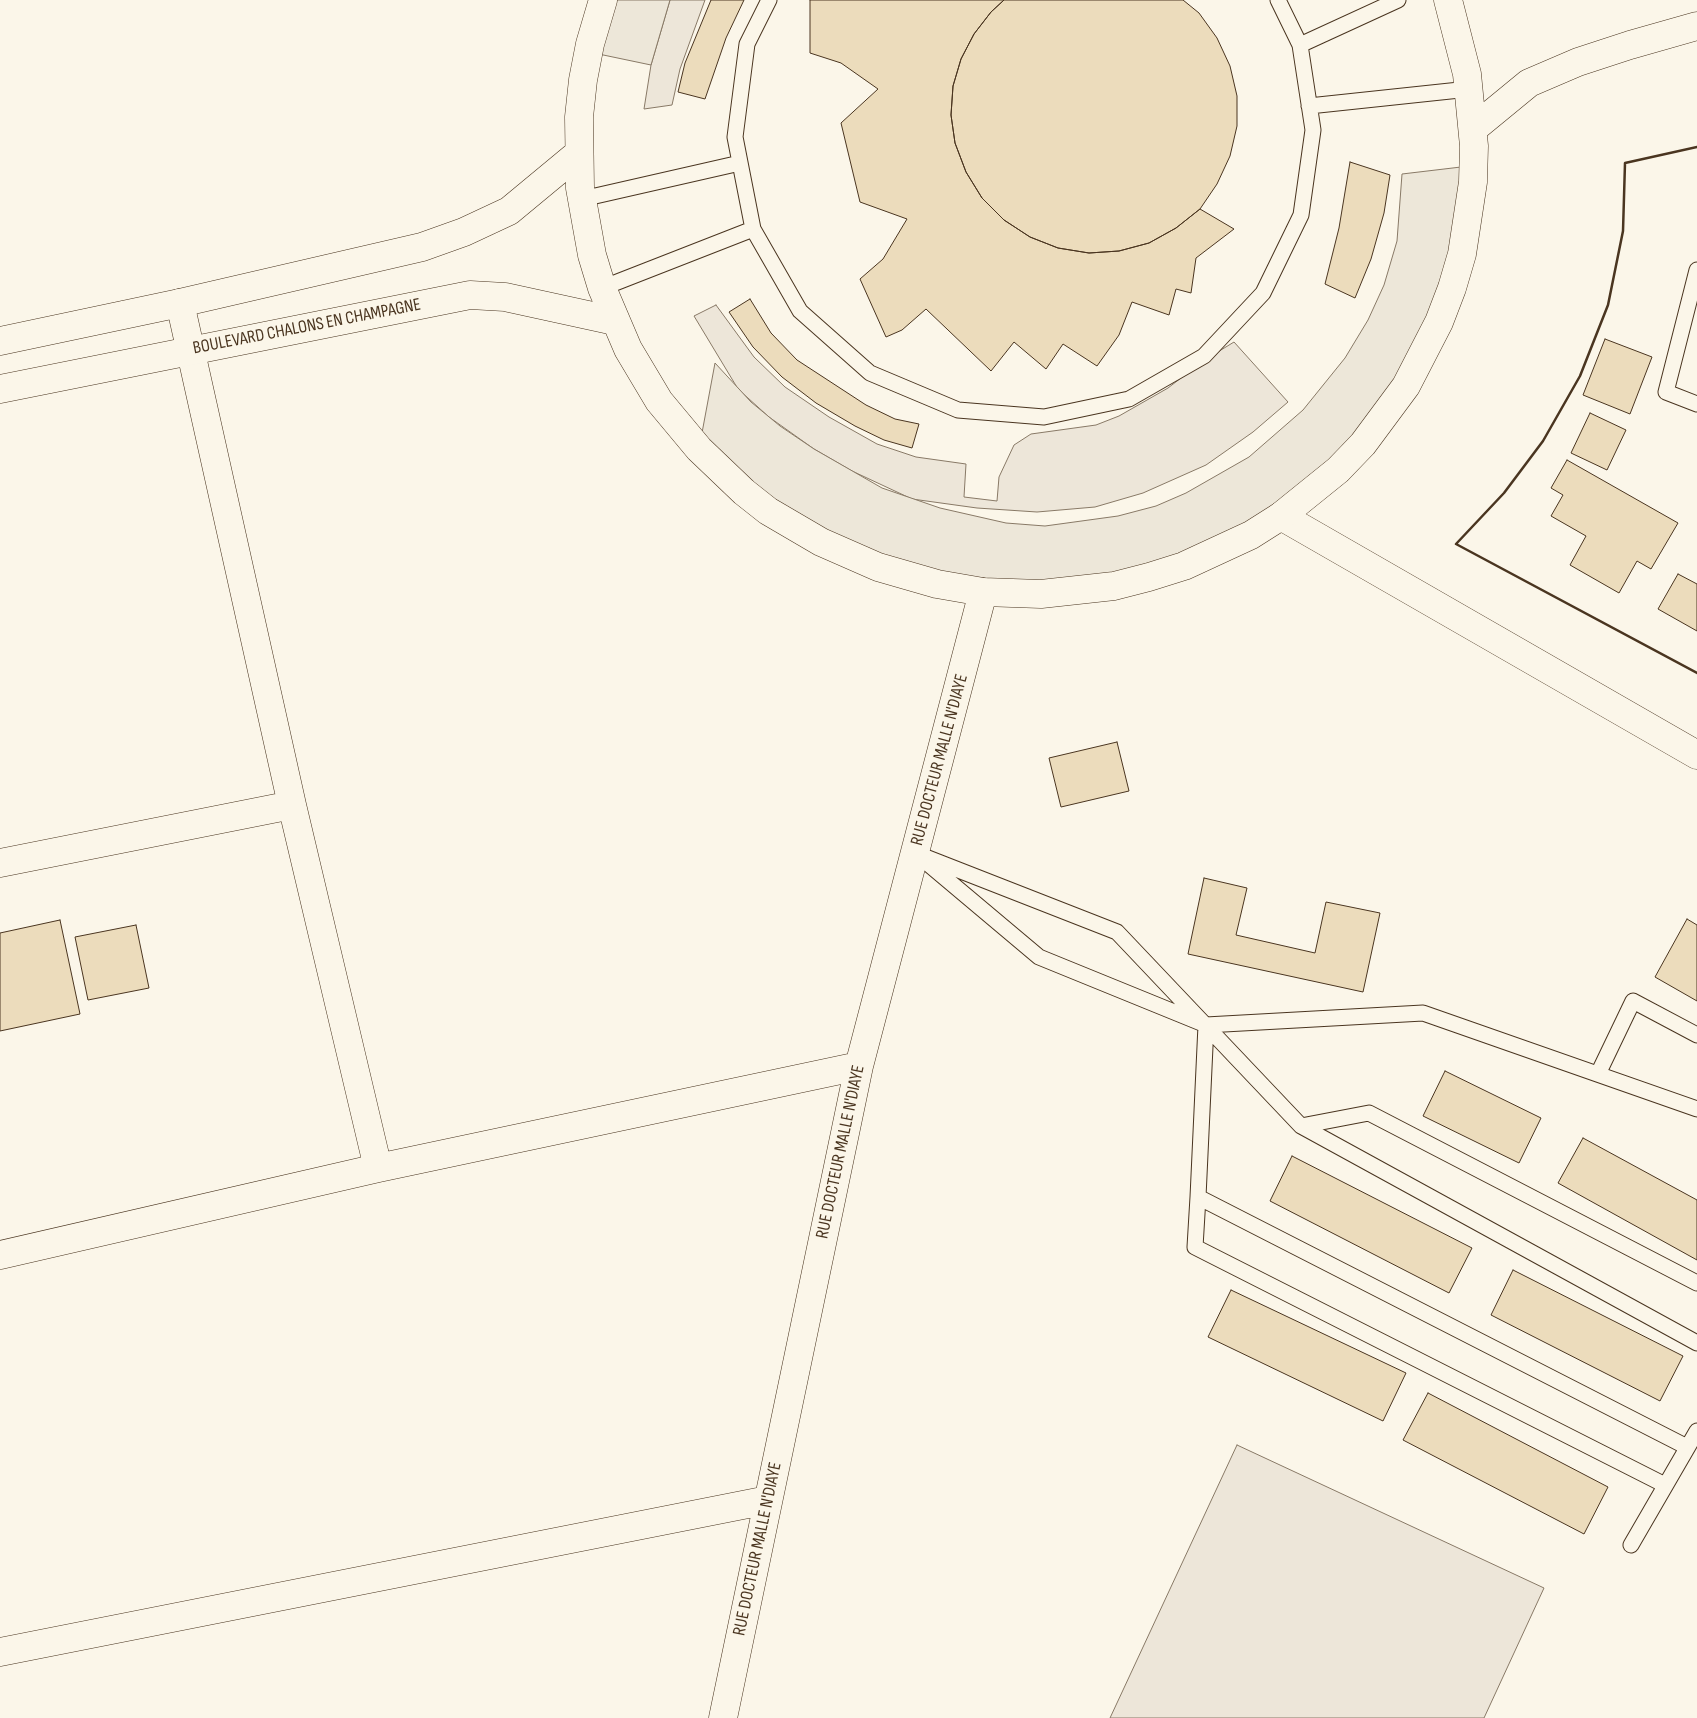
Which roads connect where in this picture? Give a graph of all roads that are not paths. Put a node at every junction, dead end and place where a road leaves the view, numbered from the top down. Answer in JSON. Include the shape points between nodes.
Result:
{"nodes":[{"id":1,"x":603,"y":0,"type":"edge"},
{"id":2,"x":769,"y":0,"type":"edge"},
{"id":3,"x":1278,"y":0,"type":"edge"},
{"id":4,"x":1398,"y":0,"type":"edge"},
{"id":5,"x":1448,"y":0,"type":"edge"},
{"id":6,"x":1697,"y":26,"type":"edge"},
{"id":7,"x":1300,"y":45,"type":"junction"},
{"id":8,"x":1469,"y":89,"type":"junction"},
{"id":9,"x":1309,"y":106,"type":"junction"},
{"id":10,"x":1473,"y":128,"type":"junction"},
{"id":11,"x":579,"y":153,"type":"junction"},
{"id":12,"x":740,"y":163,"type":"junction"},
{"id":13,"x":582,"y":199,"type":"junction"},
{"id":14,"x":753,"y":229,"type":"junction"},
{"id":15,"x":1697,"y":270,"type":"edge"},
{"id":16,"x":602,"y":288,"type":"junction"},
{"id":17,"x":180,"y":303,"type":"junction"},
{"id":18,"x":615,"y":320,"type":"junction"},
{"id":19,"x":0,"y":341,"type":"edge"},
{"id":20,"x":192,"y":350,"type":"junction"},
{"id":21,"x":0,"y":388,"type":"edge"},
{"id":22,"x":1697,"y":404,"type":"edge"},
{"id":23,"x":1282,"y":516,"type":"junction"},
{"id":24,"x":983,"y":592,"type":"junction"},
{"id":25,"x":1697,"y":755,"type":"edge"},
{"id":26,"x":292,"y":805,"type":"junction"},
{"id":27,"x":915,"y":853,"type":"junction"},
{"id":28,"x":0,"y":862,"type":"edge"},
{"id":29,"x":1206,"y":1025,"type":"junction"},
{"id":30,"x":1697,"y":1035,"type":"edge"},
{"id":31,"x":859,"y":1066,"type":"junction"},
{"id":32,"x":1598,"y":1074,"type":"junction"},
{"id":33,"x":1697,"y":1109,"type":"edge"},
{"id":34,"x":1301,"y":1126,"type":"junction"},
{"id":35,"x":378,"y":1168,"type":"junction"},
{"id":36,"x":1198,"y":1197,"type":"junction"},
{"id":37,"x":0,"y":1255,"type":"edge"},
{"id":38,"x":1697,"y":1283,"type":"edge"},
{"id":39,"x":1697,"y":1342,"type":"edge"},
{"id":40,"x":1697,"y":1430,"type":"edge"},
{"id":41,"x":1687,"y":1447,"type":"junction"},
{"id":42,"x":1666,"y":1485,"type":"junction"},
{"id":43,"x":768,"y":1500,"type":"junction"},
{"id":44,"x":1631,"y":1545,"type":"dead end"},
{"id":45,"x":0,"y":1652,"type":"edge"},
{"id":46,"x":722,"y":1718,"type":"edge"}],
"edges":[{"from":1,"to":11,"type":"street","via":[[583,80]]},
{"from":2,"to":12,"type":"lane","via":[[747,44],[735,137]]},
{"from":3,"to":7,"type":"lane"},
{"from":4,"to":7,"type":"lane"},
{"from":5,"to":8,"type":"street","via":[[1460,39]]},
{"from":6,"to":10,"type":"street","via":[[1586,59],[1529,84]]},
{"from":7,"to":9,"type":"lane"},
{"from":8,"to":9,"type":"lane"},
{"from":8,"to":10,"type":"street"},
{"from":9,"to":14,"type":"lane","via":[[1313,130],[1301,216],[1263,293],[1204,356],[1129,399],[1044,417],[958,410],[870,374],[800,311]]},
{"from":10,"to":23,"type":"street","via":[[1473,182],[1462,254],[1440,322],[1424,355],[1406,386],[1363,444]]},
{"from":11,"to":13,"type":"street"},
{"from":11,"to":17,"type":"street","via":[[509,212],[464,232],[422,247]]},
{"from":12,"to":13,"type":"lane"},
{"from":12,"to":14,"type":"lane"},
{"from":13,"to":16,"type":"street","via":[[592,255]]},
{"from":14,"to":16,"type":"lane"},
{"from":15,"to":22,"type":"lane","via":[[1666,392]]},
{"from":16,"to":18,"type":"street"},
{"from":17,"to":19,"type":"street"},
{"from":17,"to":20,"type":"street"},
{"from":18,"to":20,"type":"street","name":"BOULEVARD CHALONS EN CHAMPAGNE","via":[[505,297],[470,295]]},
{"from":18,"to":24,"type":"street","via":[[643,376],[678,426],[720,471],[768,511],[821,542],[878,567],[937,584]]},
{"from":20,"to":21,"type":"street","name":"BOULEVARD CHALONS EN CHAMPAGNE"},
{"from":20,"to":26,"type":"street"},
{"from":23,"to":24,"type":"street","via":[[1218,552],[1184,566],[1114,586],[1041,594]]},
{"from":23,"to":25,"type":"street"},
{"from":24,"to":27,"type":"street","name":"RUE DOCTEUR MALLE N'DIAYE"},
{"from":26,"to":28,"type":"street"},
{"from":26,"to":35,"type":"street"},
{"from":27,"to":29,"type":"lane","via":[[1039,957]]},
{"from":27,"to":29,"type":"lane","via":[[1117,932]]},
{"from":27,"to":31,"type":"street","name":"RUE DOCTEUR MALLE N'DIAYE"},
{"from":29,"to":32,"type":"lane","via":[[1423,1013]]},
{"from":29,"to":34,"type":"lane"},
{"from":29,"to":36,"type":"lane"},
{"from":30,"to":32,"type":"lane","via":[[1633,1001]]},
{"from":31,"to":35,"type":"street"},
{"from":31,"to":43,"type":"street","name":"RUE DOCTEUR MALLE N'DIAYE"},
{"from":32,"to":33,"type":"lane"},
{"from":34,"to":38,"type":"lane","via":[[1369,1112]]},
{"from":34,"to":39,"type":"lane"},
{"from":35,"to":37,"type":"street"},
{"from":36,"to":41,"type":"lane"},
{"from":36,"to":42,"type":"lane","via":[[1195,1247]]},
{"from":40,"to":41,"type":"lane"},
{"from":41,"to":42,"type":"lane"},
{"from":42,"to":44,"type":"lane"},
{"from":43,"to":45,"type":"street"},
{"from":43,"to":46,"type":"street","name":"RUE DOCTEUR MALLE N'DIAYE"}]}
